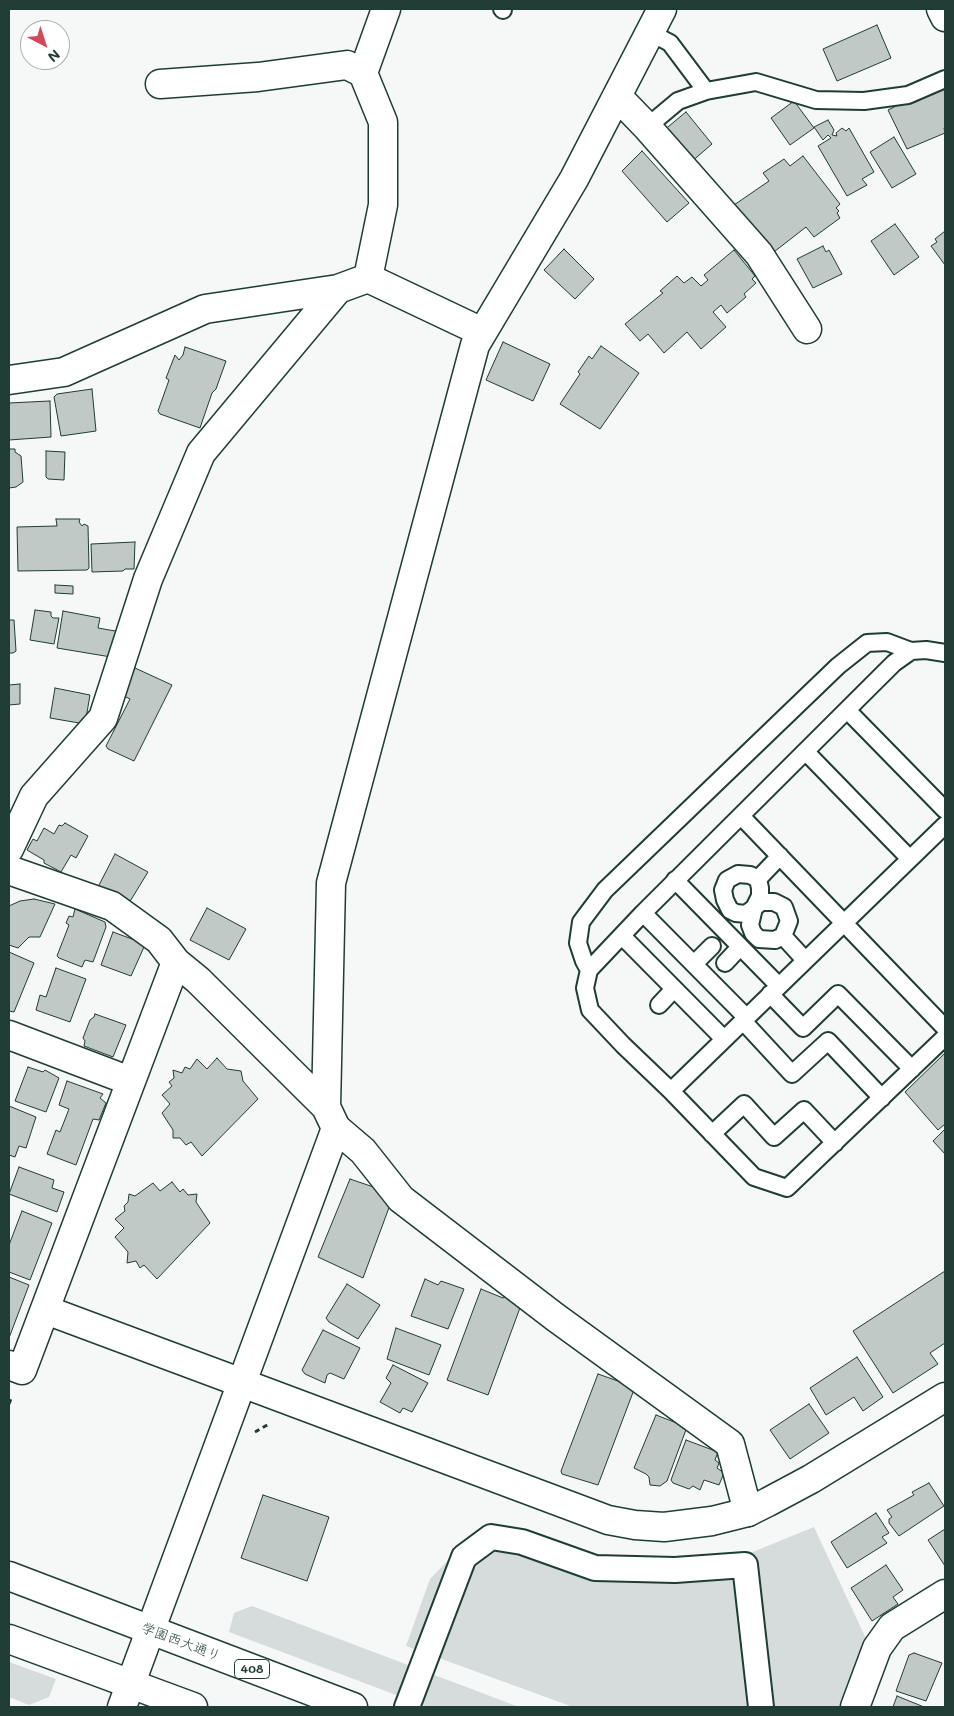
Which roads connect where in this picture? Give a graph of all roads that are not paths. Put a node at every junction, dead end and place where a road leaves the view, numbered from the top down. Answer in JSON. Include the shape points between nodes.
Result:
{"nodes":[{"id":1,"x":386,"y":9,"type":"edge"},
{"id":2,"x":941,"y":9,"type":"edge"},
{"id":3,"x":945,"y":17,"type":"edge"},
{"id":4,"x":655,"y":20,"type":"edge"},
{"id":5,"x":363,"y":73,"type":"junction"},
{"id":6,"x":945,"y":79,"type":"edge"},
{"id":7,"x":160,"y":84,"type":"dead end"},
{"id":8,"x":706,"y":91,"type":"junction"},
{"id":9,"x":616,"y":96,"type":"junction"},
{"id":10,"x":647,"y":127,"type":"junction"},
{"id":11,"x":368,"y":278,"type":"junction"},
{"id":12,"x":338,"y":289,"type":"junction"},
{"id":13,"x":807,"y":329,"type":"dead end"},
{"id":14,"x":482,"y":332,"type":"junction"},
{"id":15,"x":9,"y":380,"type":"edge"},
{"id":16,"x":911,"y":651,"type":"junction"},
{"id":17,"x":945,"y":652,"type":"edge"},
{"id":18,"x":848,"y":710,"type":"junction"},
{"id":19,"x":806,"y":752,"type":"junction"},
{"id":20,"x":945,"y":810,"type":"edge"},
{"id":21,"x":741,"y":816,"type":"junction"},
{"id":22,"x":945,"y":825,"type":"edge"},
{"id":23,"x":9,"y":849,"type":"edge"},
{"id":24,"x":780,"y":856,"type":"junction"},
{"id":25,"x":910,"y":859,"type":"junction"},
{"id":26,"x":9,"y":870,"type":"edge"},
{"id":27,"x":758,"y":879,"type":"junction"},
{"id":28,"x":674,"y":880,"type":"junction"},
{"id":29,"x":754,"y":908,"type":"junction"},
{"id":30,"x":643,"y":913,"type":"junction"},
{"id":31,"x":844,"y":923,"type":"junction"},
{"id":32,"x":622,"y":936,"type":"junction"},
{"id":33,"x":783,"y":936,"type":"junction"},
{"id":34,"x":712,"y":946,"type":"dead end"},
{"id":35,"x":740,"y":947,"type":"junction"},
{"id":36,"x":805,"y":960,"type":"junction"},
{"id":37,"x":176,"y":962,"type":"junction"},
{"id":38,"x":725,"y":963,"type":"dead end"},
{"id":39,"x":694,"y":964,"type":"junction"},
{"id":40,"x":589,"y":970,"type":"junction"},
{"id":41,"x":674,"y":989,"type":"junction"},
{"id":42,"x":774,"y":990,"type":"junction"},
{"id":43,"x":659,"y":1005,"type":"dead end"},
{"id":44,"x":744,"y":1019,"type":"junction"},
{"id":45,"x":945,"y":1028,"type":"edge"},
{"id":46,"x":9,"y":1035,"type":"edge"},
{"id":47,"x":945,"y":1037,"type":"edge"},
{"id":48,"x":724,"y":1039,"type":"junction"},
{"id":49,"x":912,"y":1069,"type":"junction"},
{"id":50,"x":130,"y":1081,"type":"junction"},
{"id":51,"x":671,"y":1091,"type":"junction"},
{"id":52,"x":882,"y":1098,"type":"junction"},
{"id":53,"x":331,"y":1117,"type":"junction"},
{"id":54,"x":712,"y":1134,"type":"junction"},
{"id":55,"x":835,"y":1143,"type":"junction"},
{"id":56,"x":46,"y":1310,"type":"junction"},
{"id":57,"x":9,"y":1365,"type":"edge"},
{"id":58,"x":242,"y":1383,"type":"junction"},
{"id":59,"x":945,"y":1397,"type":"edge"},
{"id":60,"x":748,"y":1512,"type":"junction"},
{"id":61,"x":9,"y":1576,"type":"edge"},
{"id":62,"x":945,"y":1594,"type":"edge"},
{"id":63,"x":151,"y":1631,"type":"junction"},
{"id":64,"x":9,"y":1639,"type":"edge"},
{"id":65,"x":126,"y":1696,"type":"edge"},
{"id":66,"x":193,"y":1707,"type":"edge"},
{"id":67,"x":353,"y":1707,"type":"edge"},
{"id":68,"x":407,"y":1707,"type":"edge"},
{"id":69,"x":761,"y":1707,"type":"edge"},
{"id":70,"x":855,"y":1707,"type":"edge"}],
"edges":[{"from":1,"to":5,"type":"main road"},
{"from":2,"to":3,"type":"main road"},
{"from":4,"to":8,"type":"lane"},
{"from":4,"to":9,"type":"main road"},
{"from":5,"to":7,"type":"main road","via":[[347,65],[258,77]]},
{"from":5,"to":11,"type":"main road","via":[[383,122],[383,205]]},
{"from":6,"to":8,"type":"lane","via":[[908,95],[864,101],[816,100],[756,82]]},
{"from":8,"to":10,"type":"lane","via":[[678,102]]},
{"from":9,"to":10,"type":"main road"},
{"from":9,"to":14,"type":"main road","via":[[574,179]]},
{"from":10,"to":13,"type":"main road","via":[[759,254]]},
{"from":11,"to":12,"type":"main road"},
{"from":11,"to":14,"type":"main road"},
{"from":12,"to":15,"type":"main road","via":[[204,309],[64,372]]},
{"from":12,"to":23,"type":"main road","via":[[201,453],[148,580],[103,718],[34,796]]},
{"from":14,"to":53,"type":"main road","via":[[475,345],[331,883]]},
{"from":16,"to":17,"type":"lane"},
{"from":16,"to":18,"type":"lane","via":[[894,663]]},
{"from":16,"to":40,"type":"lane","via":[[887,642],[867,643],[838,666],[605,890],[580,922],[578,944]]},
{"from":18,"to":19,"type":"lane"},
{"from":18,"to":20,"type":"lane"},
{"from":19,"to":21,"type":"lane"},
{"from":19,"to":25,"type":"lane"},
{"from":21,"to":24,"type":"lane"},
{"from":21,"to":28,"type":"lane"},
{"from":22,"to":25,"type":"lane"},
{"from":24,"to":27,"type":"lane"},
{"from":24,"to":31,"type":"lane"},
{"from":25,"to":31,"type":"lane"},
{"from":26,"to":37,"type":"main road","via":[[112,906],[159,940]]},
{"from":27,"to":29,"type":"lane","via":[[760,896]]},
{"from":27,"to":29,"type":"lane","via":[[738,874],[727,880],[723,890],[730,910],[746,914]]},
{"from":28,"to":30,"type":"lane"},
{"from":28,"to":35,"type":"lane"},
{"from":29,"to":33,"type":"lane","via":[[750,925],[759,939],[775,940]]},
{"from":29,"to":33,"type":"lane","via":[[761,902],[774,902],[784,908],[789,921]]},
{"from":30,"to":32,"type":"lane"},
{"from":30,"to":39,"type":"lane"},
{"from":31,"to":36,"type":"lane"},
{"from":31,"to":45,"type":"lane"},
{"from":32,"to":40,"type":"lane"},
{"from":32,"to":41,"type":"lane"},
{"from":33,"to":36,"type":"lane"},
{"from":34,"to":39,"type":"lane"},
{"from":35,"to":38,"type":"lane"},
{"from":35,"to":42,"type":"lane"},
{"from":36,"to":42,"type":"lane"},
{"from":37,"to":50,"type":"main road"},
{"from":37,"to":53,"type":"main road","via":[[198,980]]},
{"from":39,"to":44,"type":"lane"},
{"from":40,"to":51,"type":"lane","via":[[585,988],[590,1010]]},
{"from":41,"to":43,"type":"lane"},
{"from":41,"to":48,"type":"lane"},
{"from":42,"to":44,"type":"lane"},
{"from":42,"to":49,"type":"lane","via":[[803,1028],[838,994]]},
{"from":44,"to":48,"type":"lane"},
{"from":44,"to":52,"type":"lane","via":[[792,1074],[828,1041]]},
{"from":46,"to":50,"type":"main road"},
{"from":47,"to":49,"type":"lane"},
{"from":48,"to":51,"type":"lane"},
{"from":49,"to":52,"type":"lane"},
{"from":50,"to":56,"type":"main road"},
{"from":51,"to":54,"type":"lane"},
{"from":52,"to":55,"type":"lane"},
{"from":53,"to":58,"type":"main road"},
{"from":53,"to":60,"type":"main road","via":[[402,1199],[730,1444]]},
{"from":54,"to":55,"type":"lane","via":[[754,1177],[787,1188]]},
{"from":54,"to":55,"type":"lane","via":[[744,1104],[774,1137],[804,1110]]},
{"from":56,"to":57,"type":"main road","via":[[22,1370]]},
{"from":56,"to":58,"type":"main road"},
{"from":58,"to":60,"type":"main road","via":[[608,1520],[664,1527],[712,1521]]},
{"from":58,"to":63,"type":"main road"},
{"from":59,"to":60,"type":"main road","via":[[811,1479]]},
{"from":61,"to":63,"type":"main road","name":"学園西大通り","number":"408"},
{"from":62,"to":70,"type":"main road","via":[[892,1627],[877,1648]]},
{"from":63,"to":65,"type":"main road"},
{"from":63,"to":67,"type":"main road","name":"学園西大通り","number":"408"},
{"from":64,"to":65,"type":"main road"},
{"from":65,"to":66,"type":"main road"},
{"from":68,"to":69,"type":"street","via":[[464,1558],[491,1538],[522,1542],[595,1568],[675,1570],[746,1565]]}]}
